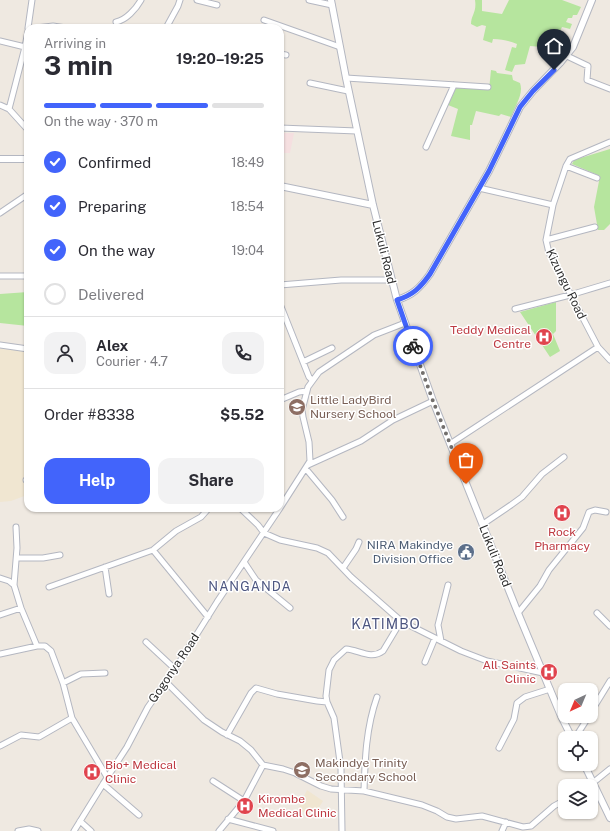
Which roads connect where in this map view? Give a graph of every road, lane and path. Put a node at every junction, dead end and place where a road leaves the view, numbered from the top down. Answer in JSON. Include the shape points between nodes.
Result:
{"nodes":[{"id":1,"x":32,"y":0,"type":"edge"},
{"id":2,"x":141,"y":0,"type":"edge"},
{"id":3,"x":180,"y":0,"type":"edge"},
{"id":4,"x":197,"y":0,"type":"edge"},
{"id":5,"x":309,"y":0,"type":"edge"},
{"id":6,"x":592,"y":0,"type":"edge"},
{"id":7,"x":331,"y":2,"type":"edge"},
{"id":8,"x":217,"y":5,"type":"dead end"},
{"id":9,"x":264,"y":20,"type":"dead end"},
{"id":10,"x":116,"y":22,"type":"dead end"},
{"id":11,"x":29,"y":24,"type":"edge"},
{"id":12,"x":168,"y":24,"type":"edge"},
{"id":13,"x":275,"y":24,"type":"edge"},
{"id":14,"x":284,"y":27,"type":"edge"},
{"id":15,"x":0,"y":41,"type":"edge"},
{"id":16,"x":340,"y":47,"type":"junction"},
{"id":17,"x":24,"y":48,"type":"edge"},
{"id":18,"x":24,"y":52,"type":"edge"},
{"id":19,"x":567,"y":56,"type":"junction"},
{"id":20,"x":346,"y":78,"type":"junction"},
{"id":21,"x":310,"y":83,"type":"dead end"},
{"id":22,"x":454,"y":85,"type":"junction"},
{"id":23,"x":488,"y":88,"type":"dead end"},
{"id":24,"x":610,"y":89,"type":"edge"},
{"id":25,"x":348,"y":91,"type":"junction"},
{"id":26,"x":0,"y":105,"type":"edge"},
{"id":27,"x":9,"y":109,"type":"junction"},
{"id":28,"x":24,"y":126,"type":"edge"},
{"id":29,"x":284,"y":128,"type":"edge"},
{"id":30,"x":357,"y":131,"type":"junction"},
{"id":31,"x":610,"y":142,"type":"edge"},
{"id":32,"x":426,"y":147,"type":"dead end"},
{"id":33,"x":0,"y":158,"type":"edge"},
{"id":34,"x":24,"y":159,"type":"edge"},
{"id":35,"x":566,"y":166,"type":"junction"},
{"id":36,"x":597,"y":178,"type":"dead end"},
{"id":37,"x":284,"y":187,"type":"edge"},
{"id":38,"x":479,"y":188,"type":"junction"},
{"id":39,"x":24,"y":197,"type":"edge"},
{"id":40,"x":372,"y":204,"type":"junction"},
{"id":41,"x":553,"y":205,"type":"junction"},
{"id":42,"x":0,"y":213,"type":"edge"},
{"id":43,"x":595,"y":227,"type":"dead end"},
{"id":44,"x":546,"y":240,"type":"junction"},
{"id":45,"x":0,"y":276,"type":"edge"},
{"id":46,"x":24,"y":276,"type":"edge"},
{"id":47,"x":391,"y":280,"type":"junction"},
{"id":48,"x":610,"y":283,"type":"edge"},
{"id":49,"x":284,"y":285,"type":"edge"},
{"id":50,"x":570,"y":296,"type":"junction"},
{"id":51,"x":397,"y":300,"type":"junction"},
{"id":52,"x":515,"y":310,"type":"dead end"},
{"id":53,"x":284,"y":314,"type":"edge"},
{"id":54,"x":405,"y":323,"type":"junction"},
{"id":55,"x":0,"y":345,"type":"edge"},
{"id":56,"x":598,"y":347,"type":"junction"},
{"id":57,"x":24,"y":348,"type":"edge"},
{"id":58,"x":332,"y":348,"type":"dead end"},
{"id":59,"x":610,"y":360,"type":"edge"},
{"id":60,"x":303,"y":362,"type":"junction"},
{"id":61,"x":312,"y":380,"type":"junction"},
{"id":62,"x":307,"y":391,"type":"junction"},
{"id":63,"x":284,"y":398,"type":"edge"},
{"id":64,"x":433,"y":401,"type":"junction"},
{"id":65,"x":450,"y":444,"type":"junction"},
{"id":66,"x":564,"y":457,"type":"dead end"},
{"id":67,"x":307,"y":467,"type":"junction"},
{"id":68,"x":284,"y":502,"type":"edge"},
{"id":69,"x":205,"y":512,"type":"edge"},
{"id":70,"x":244,"y":512,"type":"edge"},
{"id":71,"x":277,"y":512,"type":"edge"},
{"id":72,"x":606,"y":512,"type":"dead end"},
{"id":73,"x":343,"y":517,"type":"dead end"},
{"id":74,"x":482,"y":524,"type":"junction"},
{"id":75,"x":16,"y":527,"type":"dead end"},
{"id":76,"x":264,"y":533,"type":"junction"},
{"id":77,"x":359,"y":542,"type":"dead end"},
{"id":78,"x":152,"y":550,"type":"junction"},
{"id":79,"x":60,"y":555,"type":"dead end"},
{"id":80,"x":17,"y":558,"type":"junction"},
{"id":81,"x":244,"y":562,"type":"junction"},
{"id":82,"x":105,"y":567,"type":"junction"},
{"id":83,"x":342,"y":568,"type":"junction"},
{"id":84,"x":0,"y":578,"type":"edge"},
{"id":85,"x":14,"y":585,"type":"junction"},
{"id":86,"x":448,"y":585,"type":"dead end"},
{"id":87,"x":49,"y":586,"type":"dead end"},
{"id":88,"x":109,"y":594,"type":"dead end"},
{"id":89,"x":21,"y":608,"type":"junction"},
{"id":90,"x":290,"y":608,"type":"dead end"},
{"id":91,"x":518,"y":613,"type":"junction"},
{"id":92,"x":597,"y":613,"type":"dead end"},
{"id":93,"x":0,"y":615,"type":"edge"},
{"id":94,"x":208,"y":617,"type":"junction"},
{"id":95,"x":401,"y":621,"type":"junction"},
{"id":96,"x":610,"y":626,"type":"edge"},
{"id":97,"x":435,"y":638,"type":"junction"},
{"id":98,"x":441,"y":640,"type":"junction"},
{"id":99,"x":146,"y":642,"type":"dead end"},
{"id":100,"x":37,"y":646,"type":"junction"},
{"id":101,"x":0,"y":654,"type":"edge"},
{"id":102,"x":425,"y":662,"type":"dead end"},
{"id":103,"x":175,"y":669,"type":"junction"},
{"id":104,"x":105,"y":673,"type":"dead end"},
{"id":105,"x":543,"y":673,"type":"junction"},
{"id":106,"x":610,"y":681,"type":"edge"},
{"id":107,"x":166,"y":682,"type":"junction"},
{"id":108,"x":62,"y":683,"type":"junction"},
{"id":109,"x":550,"y":689,"type":"junction"},
{"id":110,"x":378,"y":697,"type":"dead end"},
{"id":111,"x":598,"y":701,"type":"edge"},
{"id":112,"x":327,"y":702,"type":"junction"},
{"id":113,"x":72,"y":718,"type":"junction"},
{"id":114,"x":568,"y":731,"type":"edge"},
{"id":115,"x":227,"y":735,"type":"junction"},
{"id":116,"x":0,"y":746,"type":"edge"},
{"id":117,"x":499,"y":748,"type":"dead end"},
{"id":118,"x":263,"y":765,"type":"junction"},
{"id":119,"x":610,"y":769,"type":"edge"},
{"id":120,"x":107,"y":777,"type":"junction"},
{"id":121,"x":597,"y":779,"type":"edge"},
{"id":122,"x":213,"y":781,"type":"dead end"},
{"id":123,"x":103,"y":784,"type":"junction"},
{"id":124,"x":342,"y":790,"type":"junction"},
{"id":125,"x":364,"y":791,"type":"junction"},
{"id":126,"x":598,"y":796,"type":"edge"},
{"id":127,"x":244,"y":802,"type":"junction"},
{"id":128,"x":558,"y":804,"type":"edge"},
{"id":129,"x":139,"y":815,"type":"dead end"},
{"id":130,"x":610,"y":816,"type":"edge"},
{"id":131,"x":228,"y":819,"type":"junction"},
{"id":132,"x":80,"y":821,"type":"junction"},
{"id":133,"x":506,"y":822,"type":"junction"},
{"id":134,"x":267,"y":830,"type":"edge"},
{"id":135,"x":18,"y":831,"type":"edge"},
{"id":136,"x":38,"y":831,"type":"edge"},
{"id":137,"x":74,"y":831,"type":"edge"},
{"id":138,"x":91,"y":831,"type":"edge"},
{"id":139,"x":219,"y":831,"type":"edge"},
{"id":140,"x":273,"y":831,"type":"edge"},
{"id":141,"x":342,"y":831,"type":"edge"},
{"id":142,"x":502,"y":831,"type":"edge"}],
"edges":[{"from":1,"to":11,"type":"street"},
{"from":2,"to":10,"type":"street","via":[[126,17]]},
{"from":3,"to":12,"type":"street"},
{"from":4,"to":8,"type":"street"},
{"from":5,"to":7,"type":"street"},
{"from":6,"to":19,"type":"street"},
{"from":7,"to":16,"type":"street","name":"Lukuli Road"},
{"from":9,"to":13,"type":"street"},
{"from":14,"to":16,"type":"street"},
{"from":15,"to":17,"type":"street"},
{"from":16,"to":20,"type":"street","name":"Lukuli Road"},
{"from":18,"to":27,"type":"street"},
{"from":19,"to":24,"type":"street","via":[[588,66],[587,80]]},
{"from":19,"to":38,"type":"street","via":[[520,107]]},
{"from":20,"to":22,"type":"street"},
{"from":20,"to":25,"type":"street","name":"Lukuli Road"},
{"from":21,"to":25,"type":"street"},
{"from":22,"to":23,"type":"street"},
{"from":22,"to":32,"type":"street"},
{"from":25,"to":30,"type":"street","name":"Lukuli Road"},
{"from":26,"to":27,"type":"street"},
{"from":27,"to":28,"type":"street"},
{"from":29,"to":30,"type":"street"},
{"from":30,"to":40,"type":"street","name":"Lukuli Road"},
{"from":31,"to":35,"type":"street","via":[[572,158]]},
{"from":33,"to":34,"type":"street"},
{"from":35,"to":36,"type":"street"},
{"from":35,"to":41,"type":"street","name":"Kizungu Road"},
{"from":37,"to":40,"type":"street"},
{"from":38,"to":41,"type":"street"},
{"from":38,"to":51,"type":"street","via":[[430,274],[411,295]]},
{"from":39,"to":42,"type":"street"},
{"from":40,"to":47,"type":"street","name":"Lukuli Road"},
{"from":41,"to":44,"type":"street","name":"Kizungu Road"},
{"from":43,"to":44,"type":"street"},
{"from":44,"to":50,"type":"street","name":"Kizungu Road","via":[[549,253]]},
{"from":45,"to":46,"type":"street"},
{"from":47,"to":49,"type":"street","via":[[341,280]]},
{"from":47,"to":51,"type":"street","name":"Lukuli Road"},
{"from":48,"to":50,"type":"street"},
{"from":50,"to":52,"type":"street"},
{"from":50,"to":56,"type":"street","name":"Kizungu Road"},
{"from":51,"to":54,"type":"street","name":"Lukuli Road"},
{"from":53,"to":60,"type":"street"},
{"from":54,"to":61,"type":"street","via":[[374,335],[319,372]]},
{"from":54,"to":64,"type":"street","name":"Lukuli Road"},
{"from":55,"to":57,"type":"street"},
{"from":56,"to":59,"type":"street","name":"Kizungu Road"},
{"from":56,"to":65,"type":"street"},
{"from":58,"to":60,"type":"street"},
{"from":60,"to":61,"type":"street"},
{"from":61,"to":62,"type":"street"},
{"from":62,"to":63,"type":"street"},
{"from":62,"to":67,"type":"street","via":[[302,410],[311,457]]},
{"from":64,"to":65,"type":"street","name":"Lukuli Road"},
{"from":64,"to":67,"type":"street","via":[[388,423],[361,441]]},
{"from":65,"to":74,"type":"street","name":"Lukuli Road"},
{"from":66,"to":74,"type":"street","via":[[542,474],[511,506]]},
{"from":67,"to":68,"type":"street","name":"Gogonya Road"},
{"from":67,"to":73,"type":"street"},
{"from":69,"to":78,"type":"street"},
{"from":70,"to":76,"type":"street"},
{"from":71,"to":76,"type":"street","name":"Gogonya Road"},
{"from":72,"to":91,"type":"street","via":[[591,510],[588,513],[583,528]]},
{"from":74,"to":91,"type":"street","name":"Lukuli Road"},
{"from":75,"to":80,"type":"street"},
{"from":76,"to":81,"type":"street","name":"Gogonya Road"},
{"from":76,"to":83,"type":"street","via":[[280,540],[318,548],[328,553]]},
{"from":77,"to":83,"type":"street"},
{"from":78,"to":82,"type":"street"},
{"from":78,"to":94,"type":"street"},
{"from":79,"to":80,"type":"street"},
{"from":80,"to":85,"type":"street"},
{"from":81,"to":90,"type":"street","via":[[256,580]]},
{"from":81,"to":94,"type":"street","name":"Gogonya Road"},
{"from":82,"to":87,"type":"street"},
{"from":82,"to":88,"type":"street"},
{"from":83,"to":95,"type":"street"},
{"from":84,"to":85,"type":"street"},
{"from":85,"to":89,"type":"street"},
{"from":86,"to":98,"type":"street","via":[[438,625]]},
{"from":89,"to":93,"type":"street"},
{"from":89,"to":100,"type":"street"},
{"from":91,"to":105,"type":"street","name":"Lukuli Road"},
{"from":92,"to":96,"type":"street"},
{"from":94,"to":103,"type":"street","name":"Gogonya Road"},
{"from":95,"to":97,"type":"street"},
{"from":95,"to":112,"type":"street","via":[[379,654],[346,649],[338,656],[329,670]]},
{"from":97,"to":98,"type":"street"},
{"from":97,"to":102,"type":"street"},
{"from":98,"to":105,"type":"street","via":[[460,651],[487,661]]},
{"from":99,"to":103,"type":"street"},
{"from":100,"to":101,"type":"street"},
{"from":100,"to":108,"type":"street","via":[[45,646],[51,651]]},
{"from":103,"to":107,"type":"street","name":"Gogonya Road"},
{"from":104,"to":108,"type":"street","via":[[81,674]]},
{"from":105,"to":109,"type":"street","name":"Lukuli Road"},
{"from":106,"to":111,"type":"street"},
{"from":107,"to":115,"type":"street","via":[[204,720]]},
{"from":107,"to":120,"type":"street","name":"Gogonya Road","via":[[148,708],[128,747]]},
{"from":108,"to":113,"type":"street"},
{"from":109,"to":114,"type":"street","name":"Lukuli Road"},
{"from":109,"to":117,"type":"street","via":[[525,697],[517,703],[514,719]]},
{"from":110,"to":125,"type":"street","via":[[372,711],[366,747]]},
{"from":112,"to":115,"type":"street","via":[[256,688]]},
{"from":112,"to":124,"type":"street","via":[[336,730]]},
{"from":113,"to":116,"type":"street","via":[[39,737],[21,735]]},
{"from":113,"to":120,"type":"street"},
{"from":115,"to":118,"type":"street","via":[[251,750]]},
{"from":118,"to":124,"type":"street","via":[[295,773],[321,786]]},
{"from":118,"to":127,"type":"street"},
{"from":119,"to":121,"type":"street"},
{"from":120,"to":123,"type":"street","name":"Gogonya Road"},
{"from":122,"to":127,"type":"street"},
{"from":123,"to":129,"type":"street"},
{"from":123,"to":132,"type":"street","name":"Gogonya Road"},
{"from":124,"to":125,"type":"street"},
{"from":124,"to":141,"type":"street"},
{"from":125,"to":133,"type":"street","via":[[422,805],[456,819],[482,816]]},
{"from":126,"to":130,"type":"street"},
{"from":127,"to":131,"type":"street"},
{"from":128,"to":133,"type":"street","via":[[531,826],[523,827]]},
{"from":131,"to":134,"type":"street"},
{"from":131,"to":139,"type":"street"},
{"from":132,"to":137,"type":"street","name":"Gogonya Road"},
{"from":132,"to":138,"type":"street"},
{"from":133,"to":142,"type":"street"},
{"from":134,"to":140,"type":"street"},
{"from":135,"to":136,"type":"street"}]}
